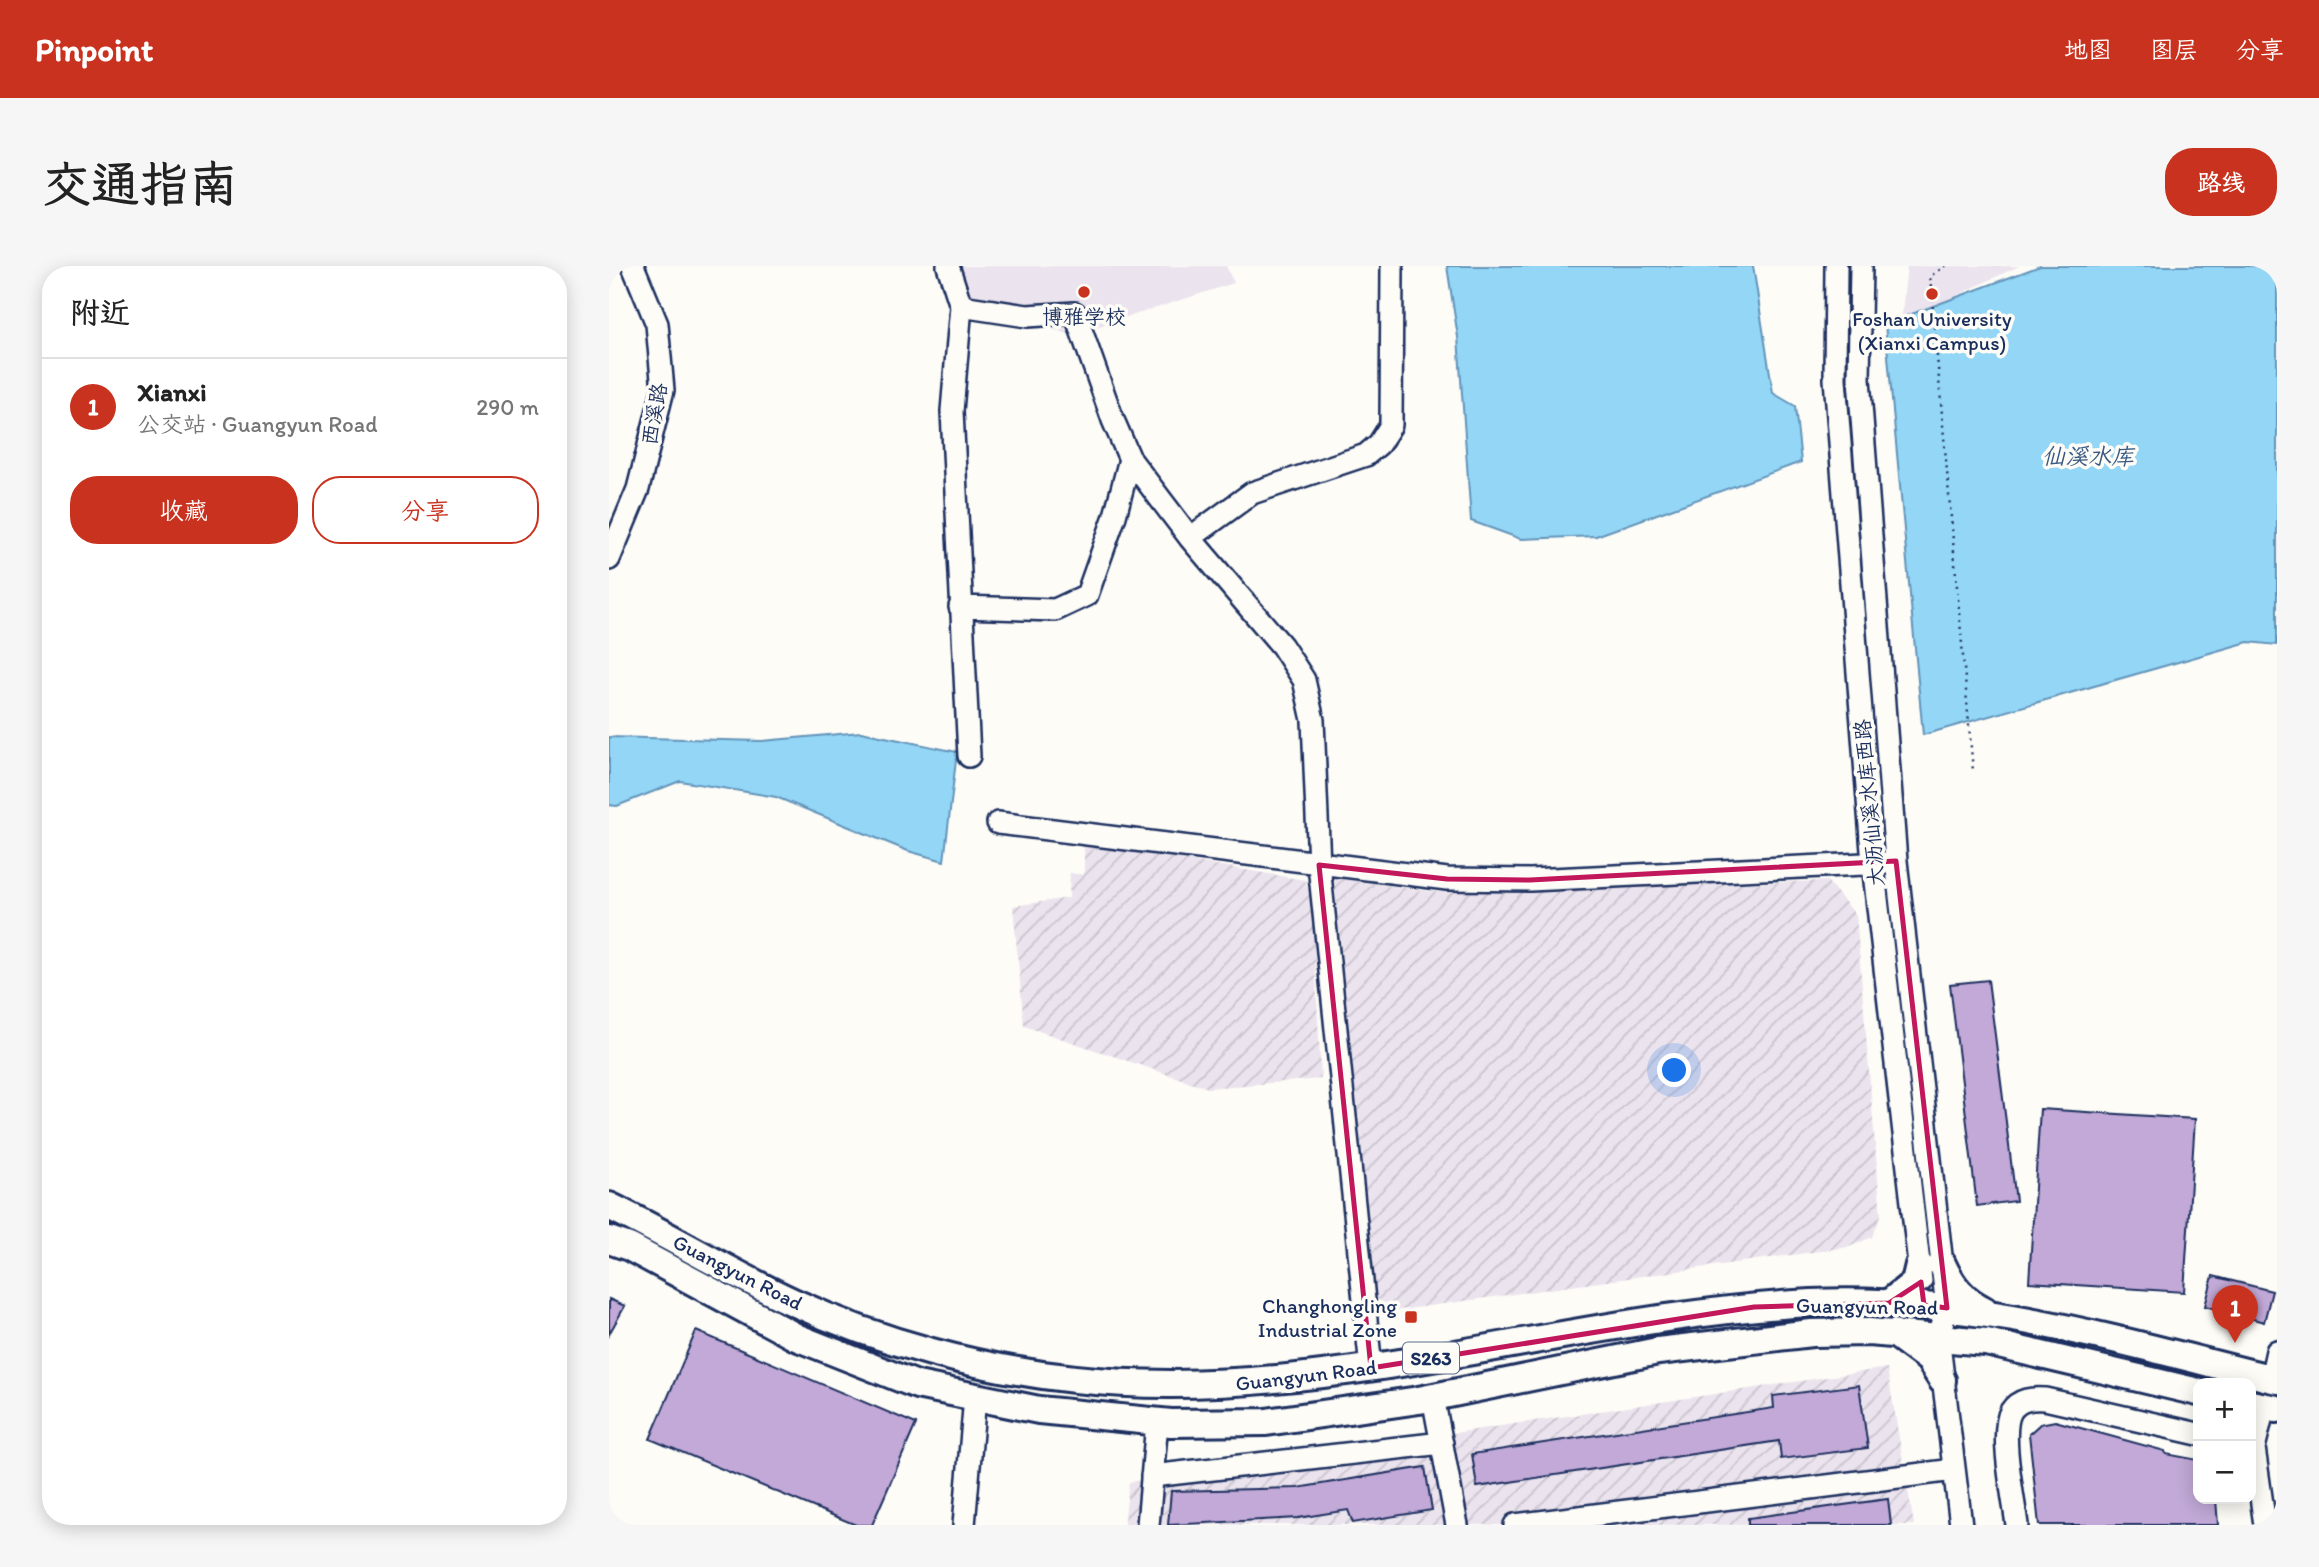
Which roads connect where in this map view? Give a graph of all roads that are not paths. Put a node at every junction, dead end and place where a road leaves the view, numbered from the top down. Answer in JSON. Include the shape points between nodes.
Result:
{"nodes":[{"id":1,"x":633,"y":266,"type":"edge"},
{"id":2,"x":948,"y":266,"type":"edge"},
{"id":3,"x":1391,"y":266,"type":"edge"},
{"id":4,"x":1836,"y":266,"type":"edge"},
{"id":5,"x":1861,"y":266,"type":"edge"},
{"id":6,"x":961,"y":306,"type":"junction"},
{"id":7,"x":1131,"y":458,"type":"junction"},
{"id":8,"x":1190,"y":538,"type":"junction"},
{"id":9,"x":609,"y":559,"type":"edge"},
{"id":10,"x":960,"y":607,"type":"junction"},
{"id":11,"x":969,"y":756,"type":"dead end"},
{"id":12,"x":999,"y":823,"type":"dead end"},
{"id":13,"x":1896,"y":861,"type":"junction"},
{"id":14,"x":1873,"y":864,"type":"junction"},
{"id":15,"x":1319,"y":865,"type":"junction"},
{"id":16,"x":609,"y":1206,"type":"edge"},
{"id":17,"x":609,"y":1240,"type":"edge"},
{"id":18,"x":1930,"y":1265,"type":"junction"},
{"id":19,"x":1889,"y":1303,"type":"junction"},
{"id":20,"x":1935,"y":1306,"type":"junction"},
{"id":21,"x":1989,"y":1312,"type":"junction"},
{"id":22,"x":1895,"y":1333,"type":"junction"},
{"id":23,"x":1938,"y":1336,"type":"junction"},
{"id":24,"x":1986,"y":1342,"type":"junction"},
{"id":25,"x":2277,"y":1351,"type":"edge"},
{"id":26,"x":1371,"y":1368,"type":"junction"},
{"id":27,"x":2274,"y":1379,"type":"edge"},
{"id":28,"x":1943,"y":1380,"type":"junction"},
{"id":29,"x":2193,"y":1393,"type":"edge"},
{"id":30,"x":975,"y":1397,"type":"junction"},
{"id":31,"x":1433,"y":1397,"type":"junction"},
{"id":32,"x":1157,"y":1422,"type":"junction"},
{"id":33,"x":2260,"y":1426,"type":"edge"},
{"id":34,"x":2193,"y":1433,"type":"edge"},
{"id":35,"x":1442,"y":1443,"type":"junction"},
{"id":36,"x":1954,"y":1470,"type":"junction"},
{"id":37,"x":1152,"y":1476,"type":"junction"},
{"id":38,"x":964,"y":1525,"type":"edge"},
{"id":39,"x":1147,"y":1525,"type":"edge"},
{"id":40,"x":1457,"y":1525,"type":"edge"},
{"id":41,"x":1515,"y":1525,"type":"edge"},
{"id":42,"x":1961,"y":1525,"type":"edge"},
{"id":43,"x":2017,"y":1525,"type":"edge"},
{"id":44,"x":2265,"y":1525,"type":"edge"}],
"edges":[{"from":1,"to":9,"type":"street","name":"西溪路","via":[[657,324],[663,390],[638,489]]},
{"from":2,"to":6,"type":"street"},
{"from":3,"to":8,"type":"street","via":[[1391,425],[1379,444],[1366,455],[1252,493]]},
{"from":4,"to":14,"type":"street","name":"大沥仙溪水库西路","via":[[1835,379]]},
{"from":5,"to":13,"type":"street","via":[[1859,379]]},
{"from":6,"to":7,"type":"street","via":[[1027,316],[1075,313]]},
{"from":6,"to":10,"type":"street","via":[[952,411]]},
{"from":7,"to":8,"type":"street"},
{"from":7,"to":10,"type":"street","via":[[1087,595],[1055,610]]},
{"from":8,"to":15,"type":"street","via":[[1282,646],[1304,680],[1313,720]]},
{"from":10,"to":11,"type":"street"},
{"from":12,"to":15,"type":"street"},
{"from":13,"to":14,"type":"street"},
{"from":13,"to":18,"type":"street"},
{"from":14,"to":15,"type":"street","via":[[1530,880],[1447,879]]},
{"from":14,"to":18,"type":"street","name":"大沥仙溪水库西路"},
{"from":15,"to":26,"type":"street"},
{"from":16,"to":26,"type":"main road","name":"Guangyun Road","number":"S263","via":[[793,1302],[877,1335],[968,1360],[1073,1379],[1204,1386],[1311,1378]]},
{"from":17,"to":30,"type":"main road","name":"Guangyun Road","number":"S263","via":[[796,1337],[917,1385]]},
{"from":18,"to":19,"type":"main road"},
{"from":18,"to":20,"type":"street"},
{"from":18,"to":21,"type":"main road","via":[[1969,1302]]},
{"from":19,"to":20,"type":"main road","name":"Guangyun Road","number":"S263"},
{"from":19,"to":26,"type":"main road","name":"Guangyun Road","number":"S263","via":[[1754,1307]]},
{"from":20,"to":21,"type":"main road","name":"Guangyun Road","number":"S263"},
{"from":20,"to":23,"type":"street"},
{"from":21,"to":27,"type":"main road","name":"Guangyun Road","number":"S263"},
{"from":22,"to":23,"type":"main road","name":"Guangyun Road","number":"S263"},
{"from":22,"to":28,"type":"main road","via":[[1929,1359]]},
{"from":22,"to":31,"type":"main road","name":"Guangyun Road","number":"S263","via":[[1756,1338],[1658,1352]]},
{"from":23,"to":24,"type":"main road","name":"Guangyun Road","number":"S263"},
{"from":23,"to":28,"type":"street"},
{"from":24,"to":28,"type":"main road","via":[[1962,1351],[1949,1364]]},
{"from":24,"to":29,"type":"main road","name":"Guangyun Road","number":"S263"},
{"from":25,"to":27,"type":"street"},
{"from":28,"to":36,"type":"street"},
{"from":30,"to":32,"type":"main road","name":"Guangyun Road","number":"S263","via":[[1039,1410]]},
{"from":30,"to":38,"type":"street"},
{"from":31,"to":32,"type":"main road","name":"Guangyun Road","number":"S263","via":[[1266,1422]]},
{"from":31,"to":35,"type":"street"},
{"from":32,"to":37,"type":"street"},
{"from":33,"to":44,"type":"street"},
{"from":34,"to":43,"type":"street","via":[[2045,1399],[2019,1403],[2007,1428]]},
{"from":35,"to":37,"type":"street"},
{"from":35,"to":40,"type":"street"},
{"from":36,"to":41,"type":"street"},
{"from":36,"to":42,"type":"street"},
{"from":37,"to":39,"type":"street"}]}
